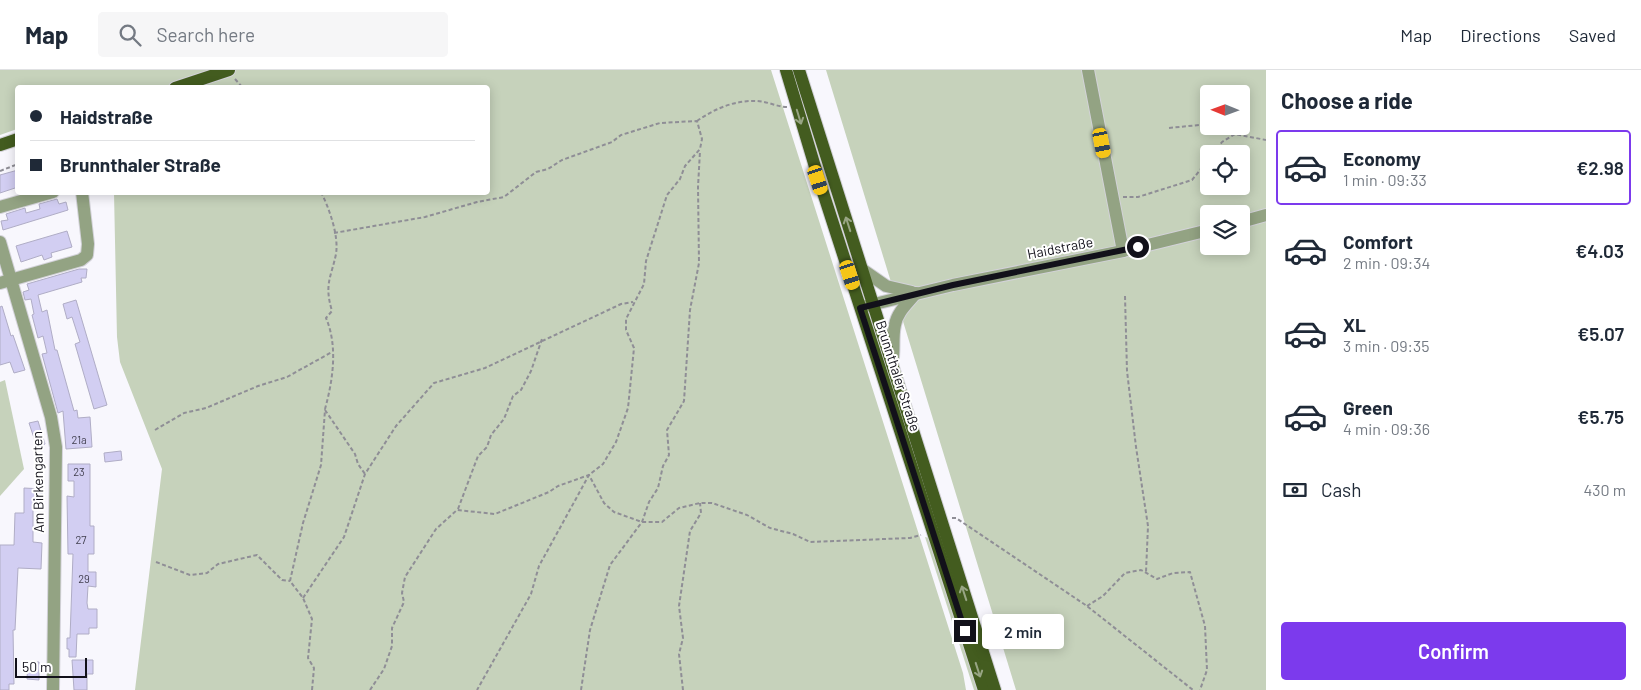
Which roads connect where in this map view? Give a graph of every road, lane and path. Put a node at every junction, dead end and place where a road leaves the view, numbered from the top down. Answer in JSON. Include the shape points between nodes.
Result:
{"nodes":[{"id":1,"x":786,"y":70,"type":"edge"},
{"id":2,"x":799,"y":70,"type":"edge"},
{"id":3,"x":1088,"y":70,"type":"edge"},
{"id":4,"x":232,"y":75,"type":"edge"},
{"id":5,"x":188,"y":85,"type":"edge"},
{"id":6,"x":240,"y":85,"type":"edge"},
{"id":7,"x":781,"y":106,"type":"dead end"},
{"id":8,"x":697,"y":121,"type":"junction"},
{"id":9,"x":1200,"y":125,"type":"edge"},
{"id":10,"x":1168,"y":128,"type":"dead end"},
{"id":11,"x":1232,"y":135,"type":"edge"},
{"id":12,"x":1239,"y":135,"type":"edge"},
{"id":13,"x":15,"y":140,"type":"edge"},
{"id":14,"x":1266,"y":140,"type":"edge"},
{"id":15,"x":0,"y":145,"type":"edge"},
{"id":16,"x":1220,"y":145,"type":"edge"},
{"id":17,"x":700,"y":149,"type":"junction"},
{"id":18,"x":15,"y":165,"type":"edge"},
{"id":19,"x":1200,"y":170,"type":"edge"},
{"id":20,"x":0,"y":171,"type":"edge"},
{"id":21,"x":42,"y":195,"type":"edge"},
{"id":22,"x":82,"y":195,"type":"edge"},
{"id":23,"x":321,"y":195,"type":"edge"},
{"id":24,"x":1113,"y":198,"type":"junction"},
{"id":25,"x":0,"y":207,"type":"edge"},
{"id":26,"x":1266,"y":215,"type":"edge"},
{"id":27,"x":1250,"y":219,"type":"edge"},
{"id":28,"x":1200,"y":232,"type":"edge"},
{"id":29,"x":334,"y":233,"type":"junction"},
{"id":30,"x":0,"y":242,"type":"edge"},
{"id":31,"x":1123,"y":251,"type":"junction"},
{"id":32,"x":863,"y":270,"type":"junction"},
{"id":33,"x":5,"y":282,"type":"edge"},
{"id":34,"x":916,"y":293,"type":"junction"},
{"id":35,"x":1125,"y":296,"type":"dead end"},
{"id":36,"x":633,"y":302,"type":"junction"},
{"id":37,"x":874,"y":303,"type":"junction"},
{"id":38,"x":860,"y":308,"type":"junction"},
{"id":39,"x":542,"y":339,"type":"junction"},
{"id":40,"x":332,"y":352,"type":"junction"},
{"id":41,"x":892,"y":364,"type":"junction"},
{"id":42,"x":325,"y":410,"type":"junction"},
{"id":43,"x":155,"y":430,"type":"dead end"},
{"id":44,"x":365,"y":474,"type":"junction"},
{"id":45,"x":589,"y":475,"type":"junction"},
{"id":46,"x":700,"y":503,"type":"junction"},
{"id":47,"x":457,"y":510,"type":"junction"},
{"id":48,"x":956,"y":518,"type":"dead end"},
{"id":49,"x":642,"y":522,"type":"junction"},
{"id":50,"x":921,"y":535,"type":"dead end"},
{"id":51,"x":156,"y":562,"type":"dead end"},
{"id":52,"x":1146,"y":572,"type":"junction"},
{"id":53,"x":290,"y":581,"type":"junction"},
{"id":54,"x":303,"y":598,"type":"junction"},
{"id":55,"x":1087,"y":606,"type":"junction"},
{"id":56,"x":52,"y":690,"type":"edge"},
{"id":57,"x":312,"y":690,"type":"edge"},
{"id":58,"x":370,"y":690,"type":"edge"},
{"id":59,"x":478,"y":690,"type":"edge"},
{"id":60,"x":581,"y":690,"type":"edge"},
{"id":61,"x":683,"y":690,"type":"edge"},
{"id":62,"x":984,"y":690,"type":"edge"},
{"id":63,"x":995,"y":690,"type":"edge"},
{"id":64,"x":1193,"y":690,"type":"edge"},
{"id":65,"x":1200,"y":690,"type":"edge"}],
"edges":[{"from":1,"to":38,"type":"main road","name":"Brunnthaler Straße","one_way":true},
{"from":32,"to":2,"type":"main road","name":"Brunnthaler Straße","one_way":true},
{"from":3,"to":24,"type":"street"},
{"from":4,"to":5,"type":"main road"},
{"from":4,"to":6,"type":"path"},
{"from":7,"to":8,"type":"path","via":[[757,101],[737,103],[712,111]]},
{"from":8,"to":17,"type":"path","via":[[702,139]]},
{"from":8,"to":29,"type":"path","via":[[660,123],[621,135],[612,142],[536,172],[504,197],[425,217]]},
{"from":9,"to":10,"type":"path"},
{"from":11,"to":16,"type":"path"},
{"from":12,"to":14,"type":"path"},
{"from":13,"to":15,"type":"main road"},
{"from":17,"to":36,"type":"path","via":[[667,195],[646,261],[644,284]]},
{"from":17,"to":49,"type":"path","via":[[699,263],[690,310],[684,401],[667,430],[668,455],[658,488]]},
{"from":18,"to":20,"type":"path"},
{"from":19,"to":24,"type":"path","via":[[1192,180],[1138,197]]},
{"from":21,"to":25,"type":"street"},
{"from":22,"to":33,"type":"street","via":[[87,255],[81,260]]},
{"from":23,"to":29,"type":"path"},
{"from":24,"to":31,"type":"street"},
{"from":26,"to":27,"type":"street"},
{"from":28,"to":31,"type":"street","name":"Haidstraße"},
{"from":29,"to":40,"type":"path","via":[[336,252],[327,283],[332,311],[326,318],[333,335]]},
{"from":30,"to":33,"type":"street","name":"Am Birkengarten"},
{"from":31,"to":34,"type":"street","name":"Haidstraße"},
{"from":32,"to":34,"type":"street","name":"Haidstraße","via":[[886,286]]},
{"from":32,"to":37,"type":"main road","name":"Brunnthaler Straße"},
{"from":33,"to":56,"type":"street","name":"Am Birkengarten","via":[[51,417],[56,447]]},
{"from":34,"to":37,"type":"street","name":"Haidstraße"},
{"from":34,"to":41,"type":"street","via":[[901,310],[895,325]]},
{"from":35,"to":52,"type":"path","via":[[1127,371],[1148,526]]},
{"from":36,"to":39,"type":"path","via":[[620,304]]},
{"from":36,"to":45,"type":"path","via":[[626,319],[626,330],[634,348],[628,408],[616,442],[603,464]]},
{"from":37,"to":38,"type":"street","name":"Haidstraße"},
{"from":37,"to":41,"type":"main road","name":"Brunnthaler Straße"},
{"from":38,"to":62,"type":"main road","name":"Brunnthaler Straße","one_way":true},
{"from":39,"to":44,"type":"path","via":[[485,368],[434,383],[396,426]]},
{"from":39,"to":47,"type":"path","via":[[521,390],[513,396],[504,419],[478,456]]},
{"from":40,"to":42,"type":"path","via":[[333,367]]},
{"from":40,"to":43,"type":"path","via":[[287,378],[184,413]]},
{"from":63,"to":41,"type":"main road","name":"Brunnthaler Straße","one_way":true},
{"from":42,"to":44,"type":"path","via":[[356,454]]},
{"from":42,"to":53,"type":"path","via":[[321,465]]},
{"from":44,"to":54,"type":"path","via":[[344,537]]},
{"from":45,"to":47,"type":"path","via":[[495,514]]},
{"from":45,"to":49,"type":"path","via":[[604,503],[614,512]]},
{"from":45,"to":59,"type":"path","via":[[539,566],[531,594]]},
{"from":46,"to":49,"type":"path","via":[[679,508],[662,522]]},
{"from":46,"to":50,"type":"path","via":[[747,515],[770,528],[810,542]]},
{"from":46,"to":61,"type":"path","via":[[701,513],[690,531],[679,606]]},
{"from":47,"to":58,"type":"path","via":[[436,529],[405,577],[404,602],[392,628],[392,646],[384,669]]},
{"from":48,"to":55,"type":"path"},
{"from":49,"to":60,"type":"path","via":[[610,565],[590,630]]},
{"from":51,"to":53,"type":"path","via":[[190,575],[207,573],[218,564],[257,555],[282,580]]},
{"from":52,"to":55,"type":"path","via":[[1125,573],[1103,596]]},
{"from":52,"to":65,"type":"path","via":[[1157,579],[1173,573],[1190,572],[1205,626],[1207,670]]},
{"from":53,"to":54,"type":"path"},
{"from":54,"to":57,"type":"path","via":[[312,619],[308,658],[314,668]]},
{"from":55,"to":64,"type":"path"}]}
